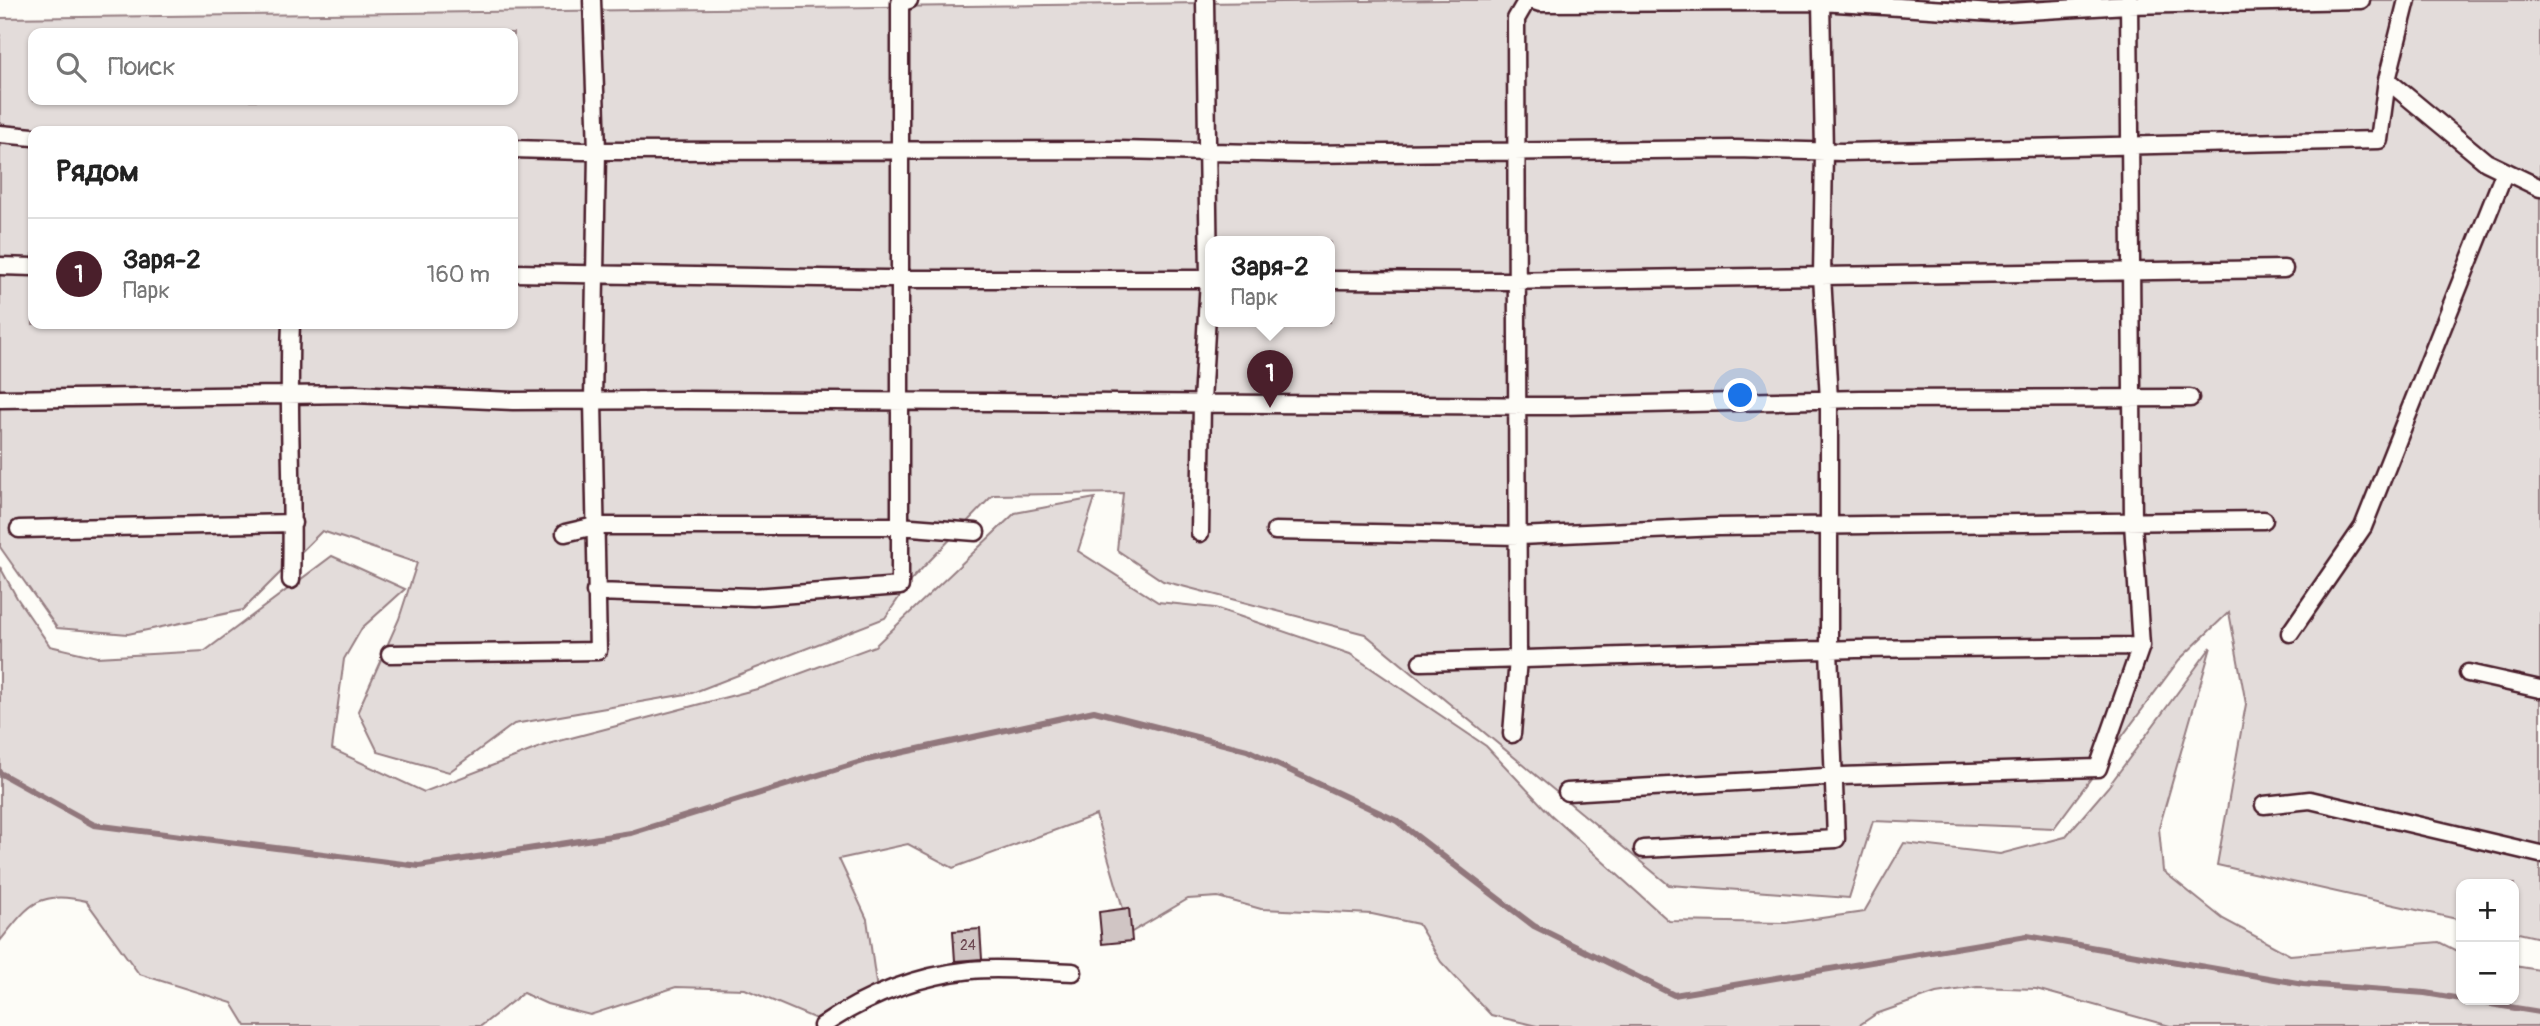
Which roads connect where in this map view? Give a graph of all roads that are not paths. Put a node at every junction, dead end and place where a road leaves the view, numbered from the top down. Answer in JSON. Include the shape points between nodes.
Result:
{"nodes":[{"id":1,"x":592,"y":0,"type":"edge"},
{"id":2,"x":909,"y":0,"type":"edge"},
{"id":3,"x":1205,"y":0,"type":"edge"},
{"id":4,"x":1529,"y":0,"type":"edge"},
{"id":5,"x":2361,"y":0,"type":"edge"},
{"id":6,"x":2406,"y":0,"type":"edge"},
{"id":7,"x":1821,"y":2,"type":"junction"},
{"id":8,"x":2128,"y":2,"type":"edge"},
{"id":9,"x":2387,"y":80,"type":"junction"},
{"id":10,"x":0,"y":134,"type":"edge"},
{"id":11,"x":28,"y":136,"type":"edge"},
{"id":12,"x":2130,"y":145,"type":"junction"},
{"id":13,"x":518,"y":149,"type":"edge"},
{"id":14,"x":902,"y":150,"type":"junction"},
{"id":15,"x":597,"y":151,"type":"junction"},
{"id":16,"x":1824,"y":151,"type":"junction"},
{"id":17,"x":1206,"y":152,"type":"junction"},
{"id":18,"x":1516,"y":152,"type":"junction"},
{"id":19,"x":2540,"y":169,"type":"edge"},
{"id":20,"x":2505,"y":171,"type":"junction"},
{"id":21,"x":2536,"y":186,"type":"edge"},
{"id":22,"x":1209,"y":236,"type":"edge"},
{"id":23,"x":0,"y":266,"type":"edge"},
{"id":24,"x":28,"y":267,"type":"edge"},
{"id":25,"x":2284,"y":268,"type":"dead end"},
{"id":26,"x":2132,"y":271,"type":"junction"},
{"id":27,"x":518,"y":272,"type":"edge"},
{"id":28,"x":596,"y":273,"type":"junction"},
{"id":29,"x":1822,"y":276,"type":"junction"},
{"id":30,"x":901,"y":278,"type":"junction"},
{"id":31,"x":1205,"y":279,"type":"edge"},
{"id":32,"x":1335,"y":280,"type":"edge"},
{"id":33,"x":1515,"y":281,"type":"junction"},
{"id":34,"x":1207,"y":327,"type":"edge"},
{"id":35,"x":291,"y":329,"type":"edge"},
{"id":36,"x":288,"y":396,"type":"junction"},
{"id":37,"x":2131,"y":398,"type":"junction"},
{"id":38,"x":2190,"y":398,"type":"dead end"},
{"id":39,"x":0,"y":399,"type":"edge"},
{"id":40,"x":1829,"y":400,"type":"junction"},
{"id":41,"x":593,"y":401,"type":"junction"},
{"id":42,"x":901,"y":401,"type":"junction"},
{"id":43,"x":1202,"y":402,"type":"junction"},
{"id":44,"x":1518,"y":405,"type":"junction"},
{"id":45,"x":2264,"y":520,"type":"dead end"},
{"id":46,"x":293,"y":523,"type":"junction"},
{"id":47,"x":2133,"y":523,"type":"junction"},
{"id":48,"x":595,"y":526,"type":"junction"},
{"id":49,"x":899,"y":526,"type":"junction"},
{"id":50,"x":1827,"y":526,"type":"junction"},
{"id":51,"x":19,"y":529,"type":"dead end"},
{"id":52,"x":1275,"y":531,"type":"dead end"},
{"id":53,"x":976,"y":532,"type":"dead end"},
{"id":54,"x":565,"y":533,"type":"dead end"},
{"id":55,"x":1200,"y":533,"type":"dead end"},
{"id":56,"x":1519,"y":536,"type":"junction"},
{"id":57,"x":290,"y":580,"type":"dead end"},
{"id":58,"x":595,"y":592,"type":"junction"},
{"id":59,"x":2290,"y":633,"type":"dead end"},
{"id":60,"x":2141,"y":646,"type":"junction"},
{"id":61,"x":1829,"y":649,"type":"junction"},
{"id":62,"x":390,"y":654,"type":"dead end"},
{"id":63,"x":1518,"y":659,"type":"junction"},
{"id":64,"x":1421,"y":662,"type":"dead end"},
{"id":65,"x":2468,"y":673,"type":"dead end"},
{"id":66,"x":2540,"y":689,"type":"edge"},
{"id":67,"x":1512,"y":734,"type":"dead end"},
{"id":68,"x":1833,"y":777,"type":"junction"},
{"id":69,"x":1567,"y":792,"type":"dead end"},
{"id":70,"x":2264,"y":805,"type":"dead end"},
{"id":71,"x":1643,"y":849,"type":"dead end"},
{"id":72,"x":2540,"y":853,"type":"edge"},
{"id":73,"x":1073,"y":972,"type":"dead end"},
{"id":74,"x":822,"y":1026,"type":"edge"}],
"edges":[{"from":1,"to":15,"type":"street"},
{"from":2,"to":14,"type":"street","via":[[900,4]]},
{"from":3,"to":17,"type":"street"},
{"from":4,"to":7,"type":"street"},
{"from":4,"to":18,"type":"street","via":[[1516,19]]},
{"from":5,"to":8,"type":"street"},
{"from":6,"to":9,"type":"street"},
{"from":7,"to":8,"type":"street","via":[[1993,13]]},
{"from":7,"to":16,"type":"street"},
{"from":8,"to":12,"type":"street"},
{"from":9,"to":12,"type":"street","via":[[2379,140]]},
{"from":9,"to":20,"type":"street","via":[[2486,162]]},
{"from":10,"to":11,"type":"street"},
{"from":12,"to":16,"type":"street"},
{"from":12,"to":26,"type":"street"},
{"from":13,"to":15,"type":"street"},
{"from":14,"to":15,"type":"street"},
{"from":14,"to":17,"type":"street"},
{"from":14,"to":30,"type":"street"},
{"from":15,"to":28,"type":"street"},
{"from":16,"to":18,"type":"street"},
{"from":16,"to":29,"type":"street"},
{"from":17,"to":18,"type":"street"},
{"from":17,"to":22,"type":"street"},
{"from":18,"to":33,"type":"street"},
{"from":19,"to":21,"type":"street"},
{"from":20,"to":21,"type":"street"},
{"from":20,"to":59,"type":"street","via":[[2362,527]]},
{"from":23,"to":24,"type":"street"},
{"from":25,"to":26,"type":"street"},
{"from":26,"to":29,"type":"street"},
{"from":26,"to":37,"type":"street"},
{"from":27,"to":28,"type":"street"},
{"from":28,"to":30,"type":"street"},
{"from":28,"to":41,"type":"street"},
{"from":29,"to":33,"type":"street"},
{"from":29,"to":40,"type":"street"},
{"from":30,"to":31,"type":"street"},
{"from":30,"to":42,"type":"street"},
{"from":32,"to":33,"type":"street"},
{"from":33,"to":44,"type":"street"},
{"from":34,"to":43,"type":"street"},
{"from":35,"to":36,"type":"street"},
{"from":36,"to":39,"type":"street"},
{"from":36,"to":41,"type":"street"},
{"from":36,"to":46,"type":"street"},
{"from":37,"to":38,"type":"street"},
{"from":37,"to":40,"type":"street"},
{"from":37,"to":47,"type":"street"},
{"from":40,"to":44,"type":"street"},
{"from":40,"to":50,"type":"street"},
{"from":41,"to":42,"type":"street"},
{"from":41,"to":48,"type":"street"},
{"from":42,"to":43,"type":"street"},
{"from":42,"to":49,"type":"street"},
{"from":43,"to":44,"type":"street"},
{"from":43,"to":55,"type":"street"},
{"from":44,"to":56,"type":"street"},
{"from":45,"to":47,"type":"street"},
{"from":46,"to":51,"type":"street"},
{"from":46,"to":57,"type":"street"},
{"from":47,"to":50,"type":"street"},
{"from":47,"to":60,"type":"street"},
{"from":48,"to":49,"type":"street"},
{"from":48,"to":54,"type":"street"},
{"from":48,"to":58,"type":"street"},
{"from":49,"to":53,"type":"street"},
{"from":49,"to":58,"type":"street","via":[[900,586],[753,597]]},
{"from":50,"to":56,"type":"street"},
{"from":50,"to":61,"type":"street"},
{"from":52,"to":56,"type":"street"},
{"from":56,"to":63,"type":"street"},
{"from":58,"to":62,"type":"street","via":[[598,651]]},
{"from":60,"to":61,"type":"street"},
{"from":60,"to":68,"type":"street","via":[[2098,768]]},
{"from":61,"to":63,"type":"street"},
{"from":61,"to":68,"type":"street"},
{"from":63,"to":64,"type":"street"},
{"from":63,"to":67,"type":"street"},
{"from":65,"to":66,"type":"street"},
{"from":68,"to":69,"type":"street"},
{"from":68,"to":71,"type":"street","via":[[1836,839]]},
{"from":70,"to":72,"type":"street","via":[[2310,800]]},
{"from":73,"to":74,"type":"street","via":[[971,970],[897,986],[852,1005]]}]}
